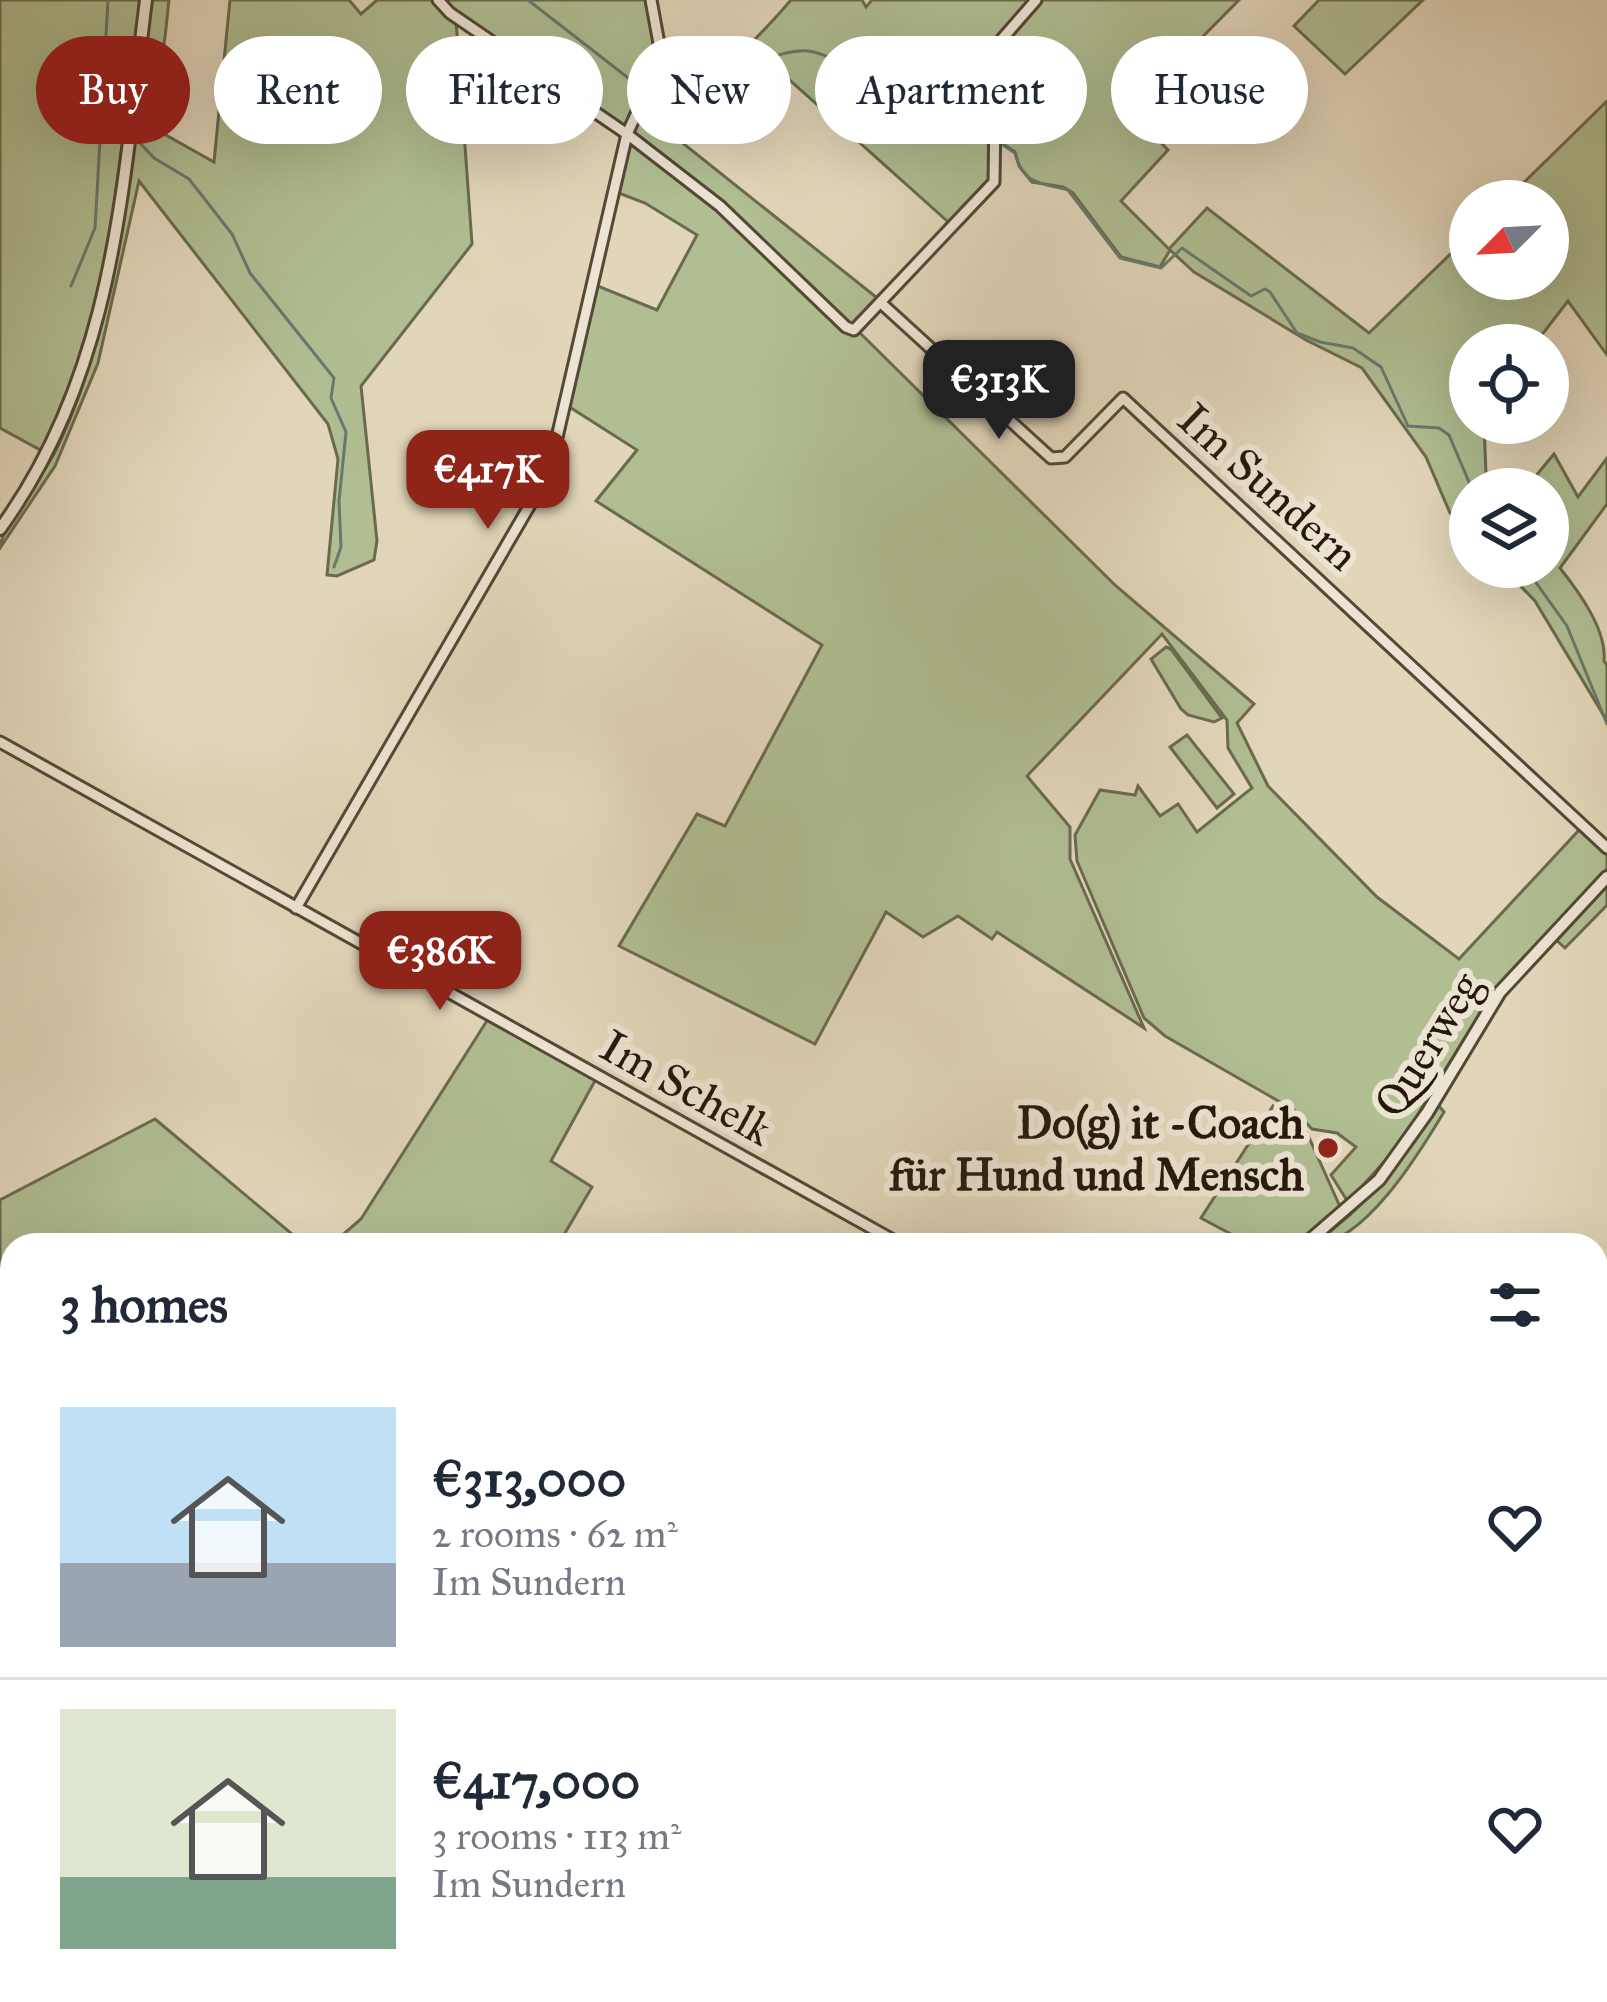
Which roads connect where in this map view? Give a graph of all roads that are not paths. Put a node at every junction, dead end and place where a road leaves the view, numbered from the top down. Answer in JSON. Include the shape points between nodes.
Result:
{"nodes":[{"id":1,"x":146,"y":0,"type":"edge"},
{"id":2,"x":438,"y":0,"type":"edge"},
{"id":3,"x":651,"y":0,"type":"edge"},
{"id":4,"x":1036,"y":0,"type":"edge"},
{"id":5,"x":658,"y":36,"type":"edge"},
{"id":6,"x":627,"y":134,"type":"joint"},
{"id":7,"x":640,"y":144,"type":"edge"},
{"id":8,"x":881,"y":303,"type":"junction"},
{"id":9,"x":0,"y":529,"type":"edge"},
{"id":10,"x":0,"y":742,"type":"edge"},
{"id":11,"x":1607,"y":848,"type":"edge"},
{"id":12,"x":1607,"y":877,"type":"edge"},
{"id":13,"x":296,"y":908,"type":"junction"},
{"id":14,"x":880,"y":1233,"type":"edge"},
{"id":15,"x":1320,"y":1233,"type":"edge"}],
"edges":[{"from":1,"to":9,"type":"street","via":[[99,323],[65,420]]},
{"from":2,"to":6,"type":"street"},
{"from":3,"to":5,"type":"street"},
{"from":4,"to":8,"type":"street","via":[[996,46],[994,182]]},
{"from":6,"to":13,"type":"street","via":[[549,472]]},
{"from":7,"to":8,"type":"street","via":[[720,206],[846,327],[854,330]]},
{"from":8,"to":11,"type":"street","name":"Im Sundern","via":[[1051,458],[1066,457],[1123,398]]},
{"from":10,"to":13,"type":"street","name":"Im Schelk"},
{"from":12,"to":15,"type":"street","name":"Querweg","via":[[1500,992],[1379,1180]]},
{"from":13,"to":14,"type":"street","name":"Im Schelk"}]}
